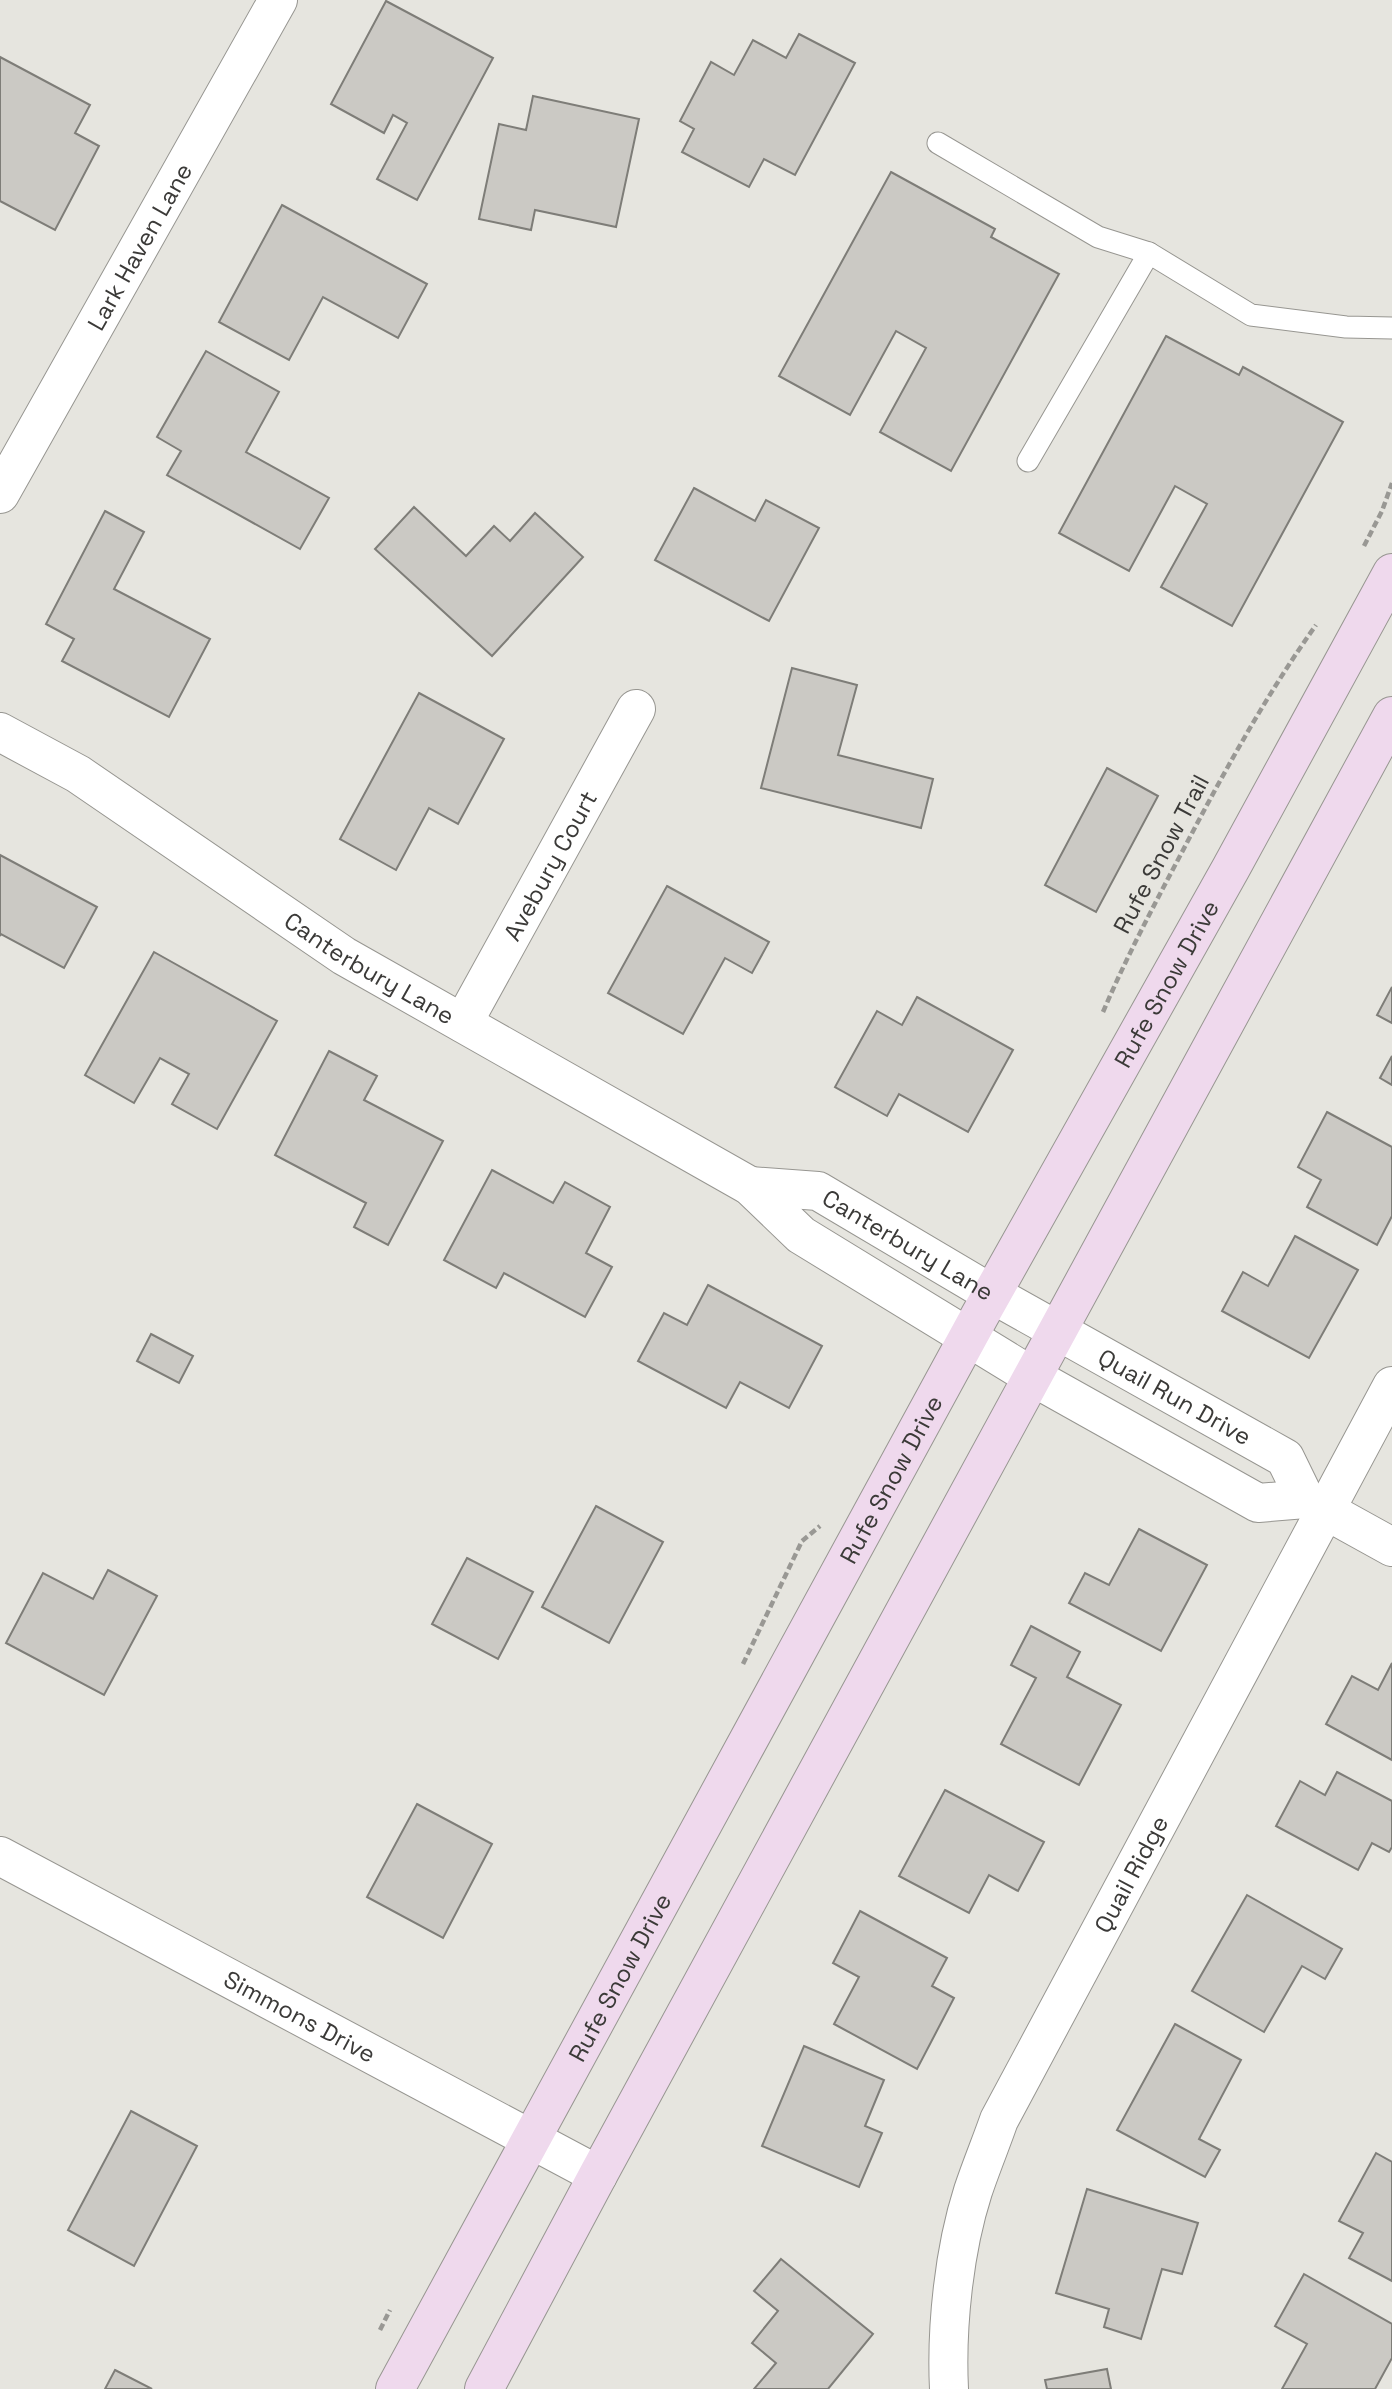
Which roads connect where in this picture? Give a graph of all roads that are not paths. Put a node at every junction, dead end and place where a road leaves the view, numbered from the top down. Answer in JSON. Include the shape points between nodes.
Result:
{"nodes":[{"id":1,"x":278,"y":0,"type":"edge"},
{"id":2,"x":938,"y":143,"type":"dead end"},
{"id":3,"x":1149,"y":253,"type":"junction"},
{"id":4,"x":1392,"y":328,"type":"edge"},
{"id":5,"x":1028,"y":461,"type":"dead end"},
{"id":6,"x":0,"y":494,"type":"edge"},
{"id":7,"x":1376,"y":564,"type":"edge"},
{"id":8,"x":636,"y":709,"type":"dead end"},
{"id":9,"x":1392,"y":716,"type":"edge"},
{"id":10,"x":0,"y":732,"type":"edge"},
{"id":11,"x":463,"y":1023,"type":"junction"},
{"id":12,"x":750,"y":1186,"type":"junction"},
{"id":13,"x":1007,"y":1303,"type":"junction"},
{"id":14,"x":1057,"y":1331,"type":"junction"},
{"id":15,"x":983,"y":1346,"type":"junction"},
{"id":16,"x":1033,"y":1377,"type":"junction"},
{"id":17,"x":1392,"y":1386,"type":"edge"},
{"id":18,"x":1315,"y":1505,"type":"junction"},
{"id":19,"x":1392,"y":1547,"type":"edge"},
{"id":20,"x":0,"y":1856,"type":"edge"},
{"id":21,"x":531,"y":2140,"type":"junction"},
{"id":22,"x":598,"y":2175,"type":"junction"},
{"id":23,"x":395,"y":2389,"type":"edge"},
{"id":24,"x":484,"y":2389,"type":"edge"},
{"id":25,"x":949,"y":2389,"type":"edge"}],
"edges":[{"from":1,"to":6,"type":"street","name":"Lark Haven Lane"},
{"from":2,"to":3,"type":"lane","via":[[1098,237]]},
{"from":3,"to":4,"type":"lane","via":[[1251,315]]},
{"from":3,"to":5,"type":"lane"},
{"from":7,"to":13,"type":"main road","name":"Rufe Snow Drive","via":[[1231,868]]},
{"from":8,"to":11,"type":"street","name":"Avebury Court"},
{"from":9,"to":14,"type":"main road"},
{"from":10,"to":11,"type":"street","name":"Canterbury Lane","via":[[78,774],[344,956]]},
{"from":11,"to":12,"type":"street","name":"Canterbury Lane"},
{"from":12,"to":13,"type":"street","name":"Canterbury Lane","via":[[818,1191]]},
{"from":12,"to":15,"type":"street","name":"Canterbury Lane","via":[[801,1235]]},
{"from":13,"to":14,"type":"street","name":"Quail Run Drive"},
{"from":13,"to":15,"type":"main road","name":"Rufe Snow Drive"},
{"from":14,"to":16,"type":"main road"},
{"from":14,"to":18,"type":"street","name":"Quail Run Drive","via":[[1285,1458]]},
{"from":15,"to":16,"type":"street"},
{"from":15,"to":21,"type":"main road","name":"Rufe Snow Drive"},
{"from":16,"to":18,"type":"street","via":[[1258,1503]]},
{"from":16,"to":22,"type":"main road"},
{"from":17,"to":18,"type":"street","name":"Quail Ridge"},
{"from":18,"to":19,"type":"street"},
{"from":18,"to":25,"type":"street","name":"Quail Ridge","via":[[999,2120],[973,2192],[958,2253],[947,2356]]},
{"from":20,"to":21,"type":"street","name":"Simmons Drive"},
{"from":21,"to":22,"type":"street","name":"Simmons Drive"},
{"from":21,"to":23,"type":"main road","name":"Rufe Snow Drive"},
{"from":22,"to":24,"type":"main road"}]}
